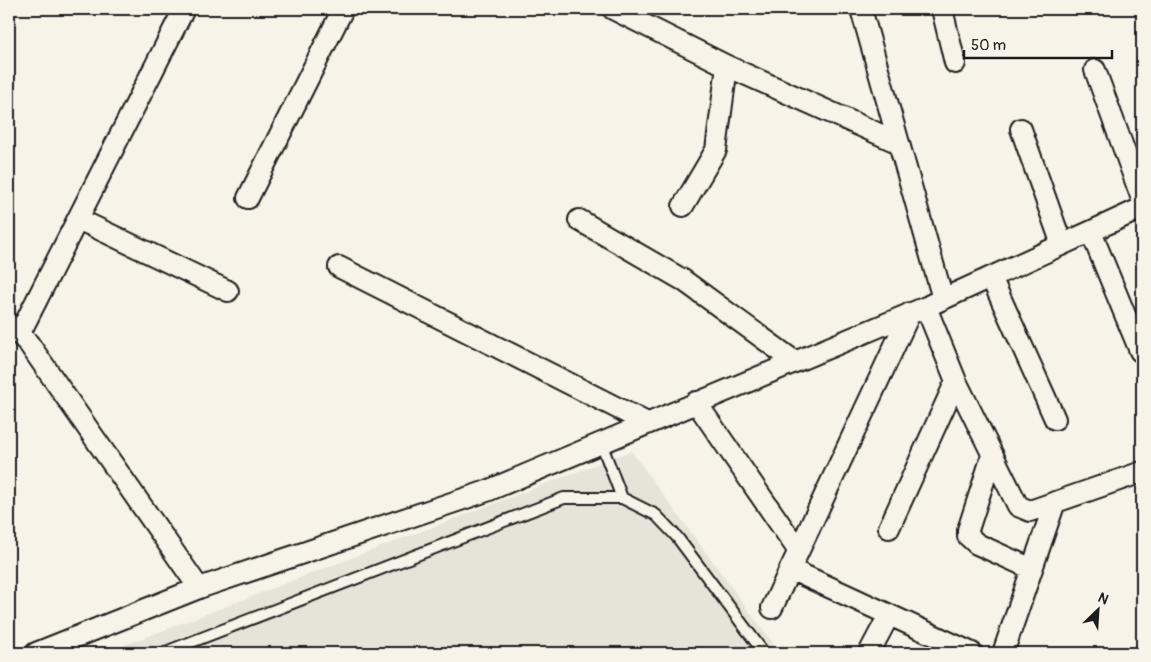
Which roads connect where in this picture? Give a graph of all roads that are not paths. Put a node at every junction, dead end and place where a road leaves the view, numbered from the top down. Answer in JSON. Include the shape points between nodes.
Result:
{"nodes":[{"id":1,"x":184,"y":9,"type":"edge"},
{"id":2,"x":343,"y":9,"type":"edge"},
{"id":3,"x":613,"y":9,"type":"edge"},
{"id":4,"x":861,"y":9,"type":"edge"},
{"id":5,"x":942,"y":9,"type":"edge"},
{"id":6,"x":955,"y":63,"type":"dead end"},
{"id":7,"x":727,"y":66,"type":"junction"},
{"id":8,"x":1096,"y":70,"type":"dead end"},
{"id":9,"x":1021,"y":129,"type":"dead end"},
{"id":10,"x":898,"y":143,"type":"junction"},
{"id":11,"x":248,"y":198,"type":"dead end"},
{"id":12,"x":1142,"y":199,"type":"edge"},
{"id":13,"x":683,"y":206,"type":"dead end"},
{"id":14,"x":1142,"y":208,"type":"edge"},
{"id":15,"x":78,"y":219,"type":"junction"},
{"id":16,"x":579,"y":220,"type":"dead end"},
{"id":17,"x":1091,"y":232,"type":"junction"},
{"id":18,"x":1062,"y":245,"type":"junction"},
{"id":19,"x":339,"y":267,"type":"dead end"},
{"id":20,"x":991,"y":277,"type":"junction"},
{"id":21,"x":228,"y":291,"type":"dead end"},
{"id":22,"x":926,"y":306,"type":"junction"},
{"id":23,"x":15,"y":329,"type":"edge"},
{"id":24,"x":1140,"y":351,"type":"dead end"},
{"id":25,"x":794,"y":361,"type":"junction"},
{"id":26,"x":956,"y":382,"type":"junction"},
{"id":27,"x":696,"y":402,"type":"junction"},
{"id":28,"x":1055,"y":419,"type":"dead end"},
{"id":29,"x":647,"y":423,"type":"junction"},
{"id":30,"x":601,"y":443,"type":"junction"},
{"id":31,"x":992,"y":456,"type":"junction"},
{"id":32,"x":1142,"y":472,"type":"edge"},
{"id":33,"x":622,"y":498,"type":"junction"},
{"id":34,"x":1055,"y":502,"type":"junction"},
{"id":35,"x":889,"y":528,"type":"dead end"},
{"id":36,"x":798,"y":550,"type":"junction"},
{"id":37,"x":790,"y":569,"type":"junction"},
{"id":38,"x":1032,"y":569,"type":"junction"},
{"id":39,"x":199,"y":588,"type":"junction"},
{"id":40,"x":772,"y":608,"type":"dead end"},
{"id":41,"x":889,"y":615,"type":"junction"},
{"id":42,"x":36,"y":653,"type":"edge"},
{"id":43,"x":164,"y":653,"type":"edge"},
{"id":44,"x":764,"y":653,"type":"edge"},
{"id":45,"x":869,"y":653,"type":"edge"},
{"id":46,"x":972,"y":653,"type":"edge"},
{"id":47,"x":1003,"y":653,"type":"edge"}],
"edges":[{"from":1,"to":15,"type":"street"},
{"from":2,"to":11,"type":"street"},
{"from":3,"to":7,"type":"street"},
{"from":4,"to":10,"type":"street"},
{"from":5,"to":6,"type":"street"},
{"from":7,"to":10,"type":"street"},
{"from":7,"to":13,"type":"street","via":[[716,150]]},
{"from":8,"to":12,"type":"street"},
{"from":9,"to":18,"type":"street"},
{"from":10,"to":22,"type":"street"},
{"from":14,"to":17,"type":"street"},
{"from":15,"to":21,"type":"street"},
{"from":15,"to":23,"type":"street"},
{"from":16,"to":25,"type":"street","via":[[683,280]]},
{"from":17,"to":18,"type":"street"},
{"from":17,"to":24,"type":"street"},
{"from":18,"to":20,"type":"street"},
{"from":19,"to":29,"type":"street"},
{"from":20,"to":22,"type":"street"},
{"from":20,"to":28,"type":"street"},
{"from":22,"to":25,"type":"street"},
{"from":22,"to":26,"type":"street"},
{"from":22,"to":36,"type":"street"},
{"from":23,"to":39,"type":"street"},
{"from":25,"to":27,"type":"street"},
{"from":26,"to":31,"type":"street"},
{"from":26,"to":35,"type":"street"},
{"from":27,"to":29,"type":"street"},
{"from":27,"to":36,"type":"street"},
{"from":29,"to":30,"type":"street"},
{"from":30,"to":33,"type":"lane"},
{"from":30,"to":39,"type":"street","via":[[488,490]]},
{"from":31,"to":34,"type":"street","via":[[1018,506],[1030,511]]},
{"from":31,"to":38,"type":"street","via":[[968,536],[977,544]]},
{"from":32,"to":34,"type":"street"},
{"from":33,"to":43,"type":"lane","via":[[564,498]]},
{"from":33,"to":44,"type":"lane","via":[[656,515],[678,537]]},
{"from":34,"to":38,"type":"street"},
{"from":36,"to":37,"type":"street"},
{"from":37,"to":40,"type":"street"},
{"from":37,"to":41,"type":"street"},
{"from":38,"to":47,"type":"street"},
{"from":39,"to":42,"type":"street"},
{"from":41,"to":45,"type":"street"},
{"from":41,"to":46,"type":"street"}]}
